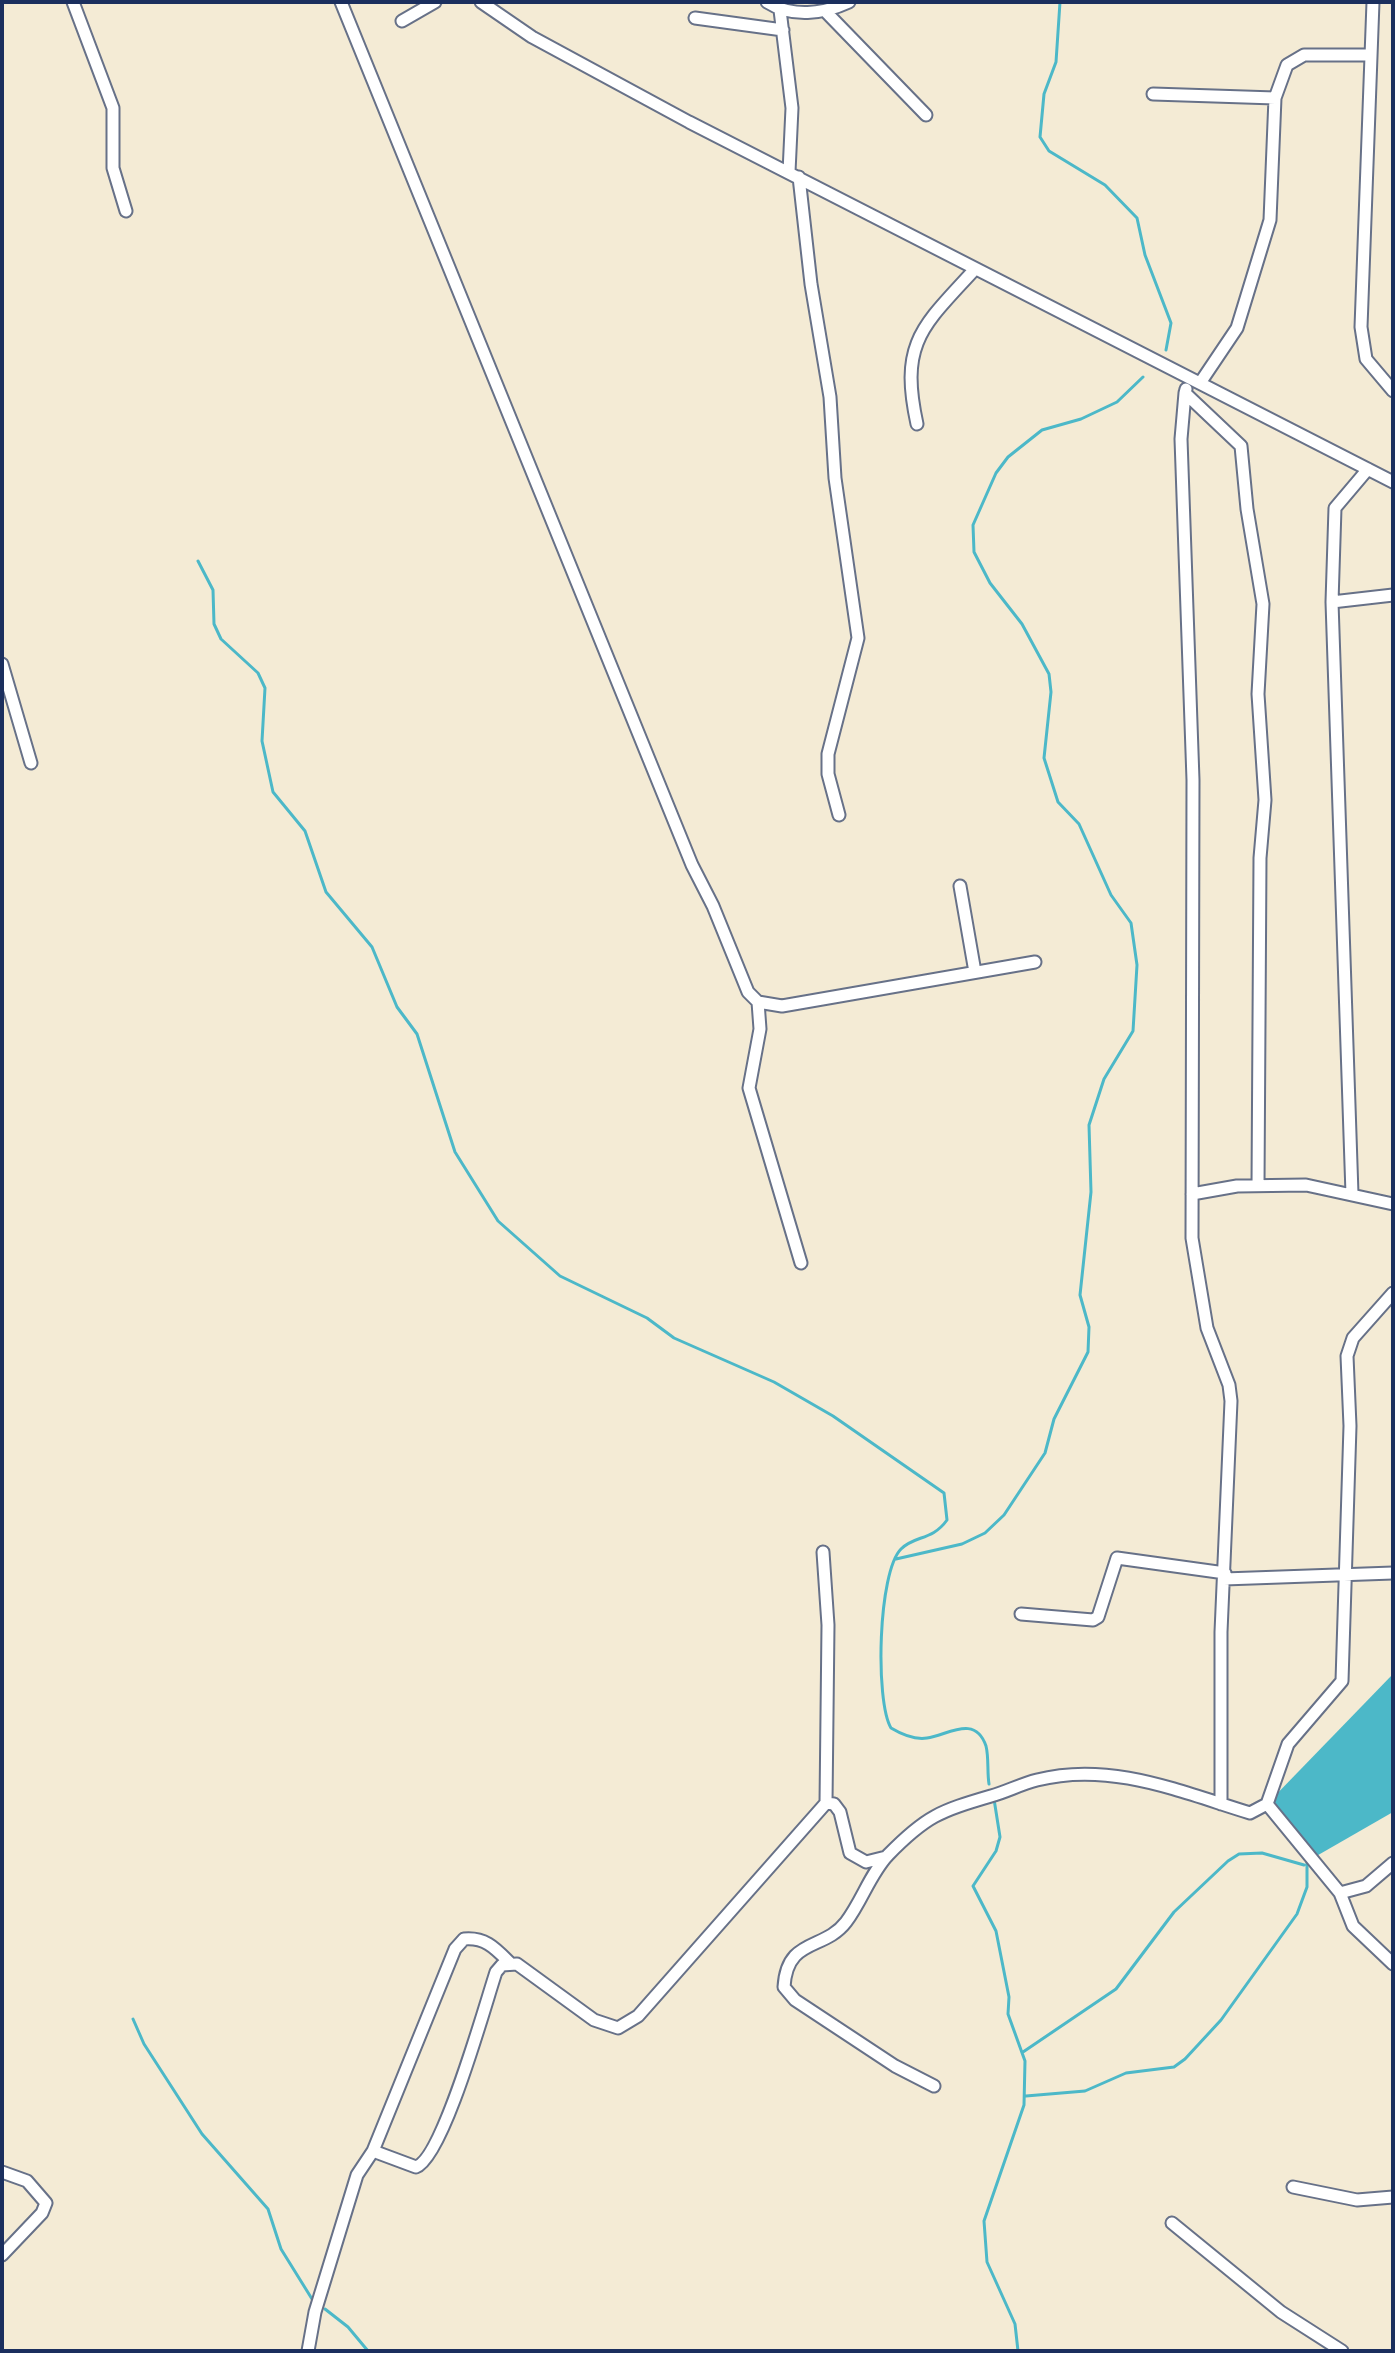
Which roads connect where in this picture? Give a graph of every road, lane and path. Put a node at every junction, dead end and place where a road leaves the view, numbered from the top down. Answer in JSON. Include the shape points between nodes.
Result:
{"nodes":[{"id":1,"x":73,"y":2,"type":"edge"},
{"id":2,"x":341,"y":2,"type":"edge"},
{"id":3,"x":435,"y":2,"type":"edge"},
{"id":4,"x":481,"y":2,"type":"edge"},
{"id":5,"x":767,"y":2,"type":"edge"},
{"id":6,"x":849,"y":2,"type":"edge"},
{"id":7,"x":1373,"y":2,"type":"edge"},
{"id":8,"x":779,"y":6,"type":"edge"},
{"id":9,"x":827,"y":13,"type":"junction"},
{"id":10,"x":695,"y":18,"type":"dead end"},
{"id":11,"x":402,"y":21,"type":"dead end"},
{"id":12,"x":783,"y":30,"type":"junction"},
{"id":13,"x":1370,"y":55,"type":"junction"},
{"id":14,"x":1153,"y":94,"type":"dead end"},
{"id":15,"x":1275,"y":98,"type":"junction"},
{"id":16,"x":926,"y":115,"type":"dead end"},
{"id":17,"x":794,"y":175,"type":"junction"},
{"id":18,"x":126,"y":211,"type":"dead end"},
{"id":19,"x":975,"y":269,"type":"junction"},
{"id":20,"x":1187,"y":376,"type":"junction"},
{"id":21,"x":1200,"y":383,"type":"junction"},
{"id":22,"x":1393,"y":391,"type":"edge"},
{"id":23,"x":1185,"y":393,"type":"junction"},
{"id":24,"x":917,"y":424,"type":"dead end"},
{"id":25,"x":1368,"y":469,"type":"junction"},
{"id":26,"x":1393,"y":482,"type":"edge"},
{"id":27,"x":1393,"y":595,"type":"edge"},
{"id":28,"x":1332,"y":602,"type":"junction"},
{"id":29,"x":2,"y":664,"type":"edge"},
{"id":30,"x":31,"y":763,"type":"dead end"},
{"id":31,"x":839,"y":815,"type":"dead end"},
{"id":32,"x":960,"y":886,"type":"dead end"},
{"id":33,"x":1035,"y":962,"type":"dead end"},
{"id":34,"x":975,"y":972,"type":"junction"},
{"id":35,"x":758,"y":1002,"type":"junction"},
{"id":36,"x":1258,"y":1185,"type":"junction"},
{"id":37,"x":1192,"y":1194,"type":"junction"},
{"id":38,"x":1352,"y":1194,"type":"junction"},
{"id":39,"x":1393,"y":1204,"type":"edge"},
{"id":40,"x":801,"y":1263,"type":"dead end"},
{"id":41,"x":1393,"y":1293,"type":"edge"},
{"id":42,"x":823,"y":1552,"type":"dead end"},
{"id":43,"x":1393,"y":1573,"type":"edge"},
{"id":44,"x":1224,"y":1576,"type":"junction"},
{"id":45,"x":1345,"y":1577,"type":"junction"},
{"id":46,"x":1021,"y":1614,"type":"dead end"},
{"id":47,"x":826,"y":1803,"type":"junction"},
{"id":48,"x":1221,"y":1804,"type":"junction"},
{"id":49,"x":1267,"y":1804,"type":"junction"},
{"id":50,"x":886,"y":1857,"type":"junction"},
{"id":51,"x":1393,"y":1863,"type":"edge"},
{"id":52,"x":1340,"y":1893,"type":"junction"},
{"id":53,"x":509,"y":1962,"type":"junction"},
{"id":54,"x":1393,"y":1964,"type":"edge"},
{"id":55,"x":934,"y":2086,"type":"dead end"},
{"id":56,"x":373,"y":2151,"type":"junction"},
{"id":57,"x":2,"y":2172,"type":"edge"},
{"id":58,"x":1293,"y":2187,"type":"dead end"},
{"id":59,"x":1393,"y":2197,"type":"edge"},
{"id":60,"x":1172,"y":2223,"type":"dead end"},
{"id":61,"x":2,"y":2255,"type":"edge"},
{"id":62,"x":308,"y":2351,"type":"edge"},
{"id":63,"x":1342,"y":2351,"type":"edge"}],
"edges":[{"from":1,"to":18,"type":"street","via":[[113,108],[113,168]]},
{"from":2,"to":35,"type":"street","via":[[692,865],[741,981]]},
{"from":3,"to":11,"type":"street"},
{"from":4,"to":17,"type":"street","via":[[532,37]]},
{"from":5,"to":8,"type":"street"},
{"from":6,"to":9,"type":"street"},
{"from":7,"to":13,"type":"street"},
{"from":8,"to":9,"type":"street"},
{"from":8,"to":12,"type":"street"},
{"from":9,"to":16,"type":"street"},
{"from":10,"to":12,"type":"street"},
{"from":12,"to":17,"type":"street"},
{"from":13,"to":15,"type":"street","via":[[1304,55],[1292,60]]},
{"from":13,"to":22,"type":"street","via":[[1361,327],[1366,359]]},
{"from":14,"to":15,"type":"street"},
{"from":15,"to":21,"type":"street","via":[[1270,220],[1237,328]]},
{"from":17,"to":19,"type":"street"},
{"from":17,"to":31,"type":"street","via":[[830,397],[835,478],[858,638],[828,754]]},
{"from":19,"to":20,"type":"street"},
{"from":19,"to":24,"type":"street","via":[[926,322],[913,347],[910,393]]},
{"from":20,"to":21,"type":"street"},
{"from":20,"to":23,"type":"street"},
{"from":21,"to":25,"type":"street"},
{"from":23,"to":36,"type":"street","via":[[1241,446],[1263,594],[1258,694],[1265,800]]},
{"from":23,"to":37,"type":"street","via":[[1181,439],[1193,780]]},
{"from":25,"to":26,"type":"street"},
{"from":25,"to":28,"type":"street","via":[[1335,508]]},
{"from":27,"to":28,"type":"street"},
{"from":28,"to":38,"type":"street"},
{"from":29,"to":30,"type":"street"},
{"from":32,"to":34,"type":"street"},
{"from":33,"to":34,"type":"street"},
{"from":34,"to":35,"type":"street","via":[[782,1006]]},
{"from":35,"to":40,"type":"street","via":[[760,1029],[749,1088]]},
{"from":36,"to":37,"type":"street"},
{"from":36,"to":38,"type":"street","via":[[1306,1185]]},
{"from":37,"to":44,"type":"street","via":[[1202,1305],[1231,1401]]},
{"from":38,"to":39,"type":"street"},
{"from":41,"to":45,"type":"street","via":[[1348,1347]]},
{"from":42,"to":47,"type":"street","via":[[828,1625]]},
{"from":43,"to":45,"type":"street"},
{"from":44,"to":45,"type":"street"},
{"from":44,"to":46,"type":"street","via":[[1117,1558],[1093,1620]]},
{"from":44,"to":48,"type":"street"},
{"from":45,"to":49,"type":"street","via":[[1342,1681],[1288,1744]]},
{"from":47,"to":50,"type":"street","via":[[840,1812],[850,1853],[866,1862]]},
{"from":47,"to":53,"type":"street","via":[[628,2024],[618,2028],[594,2020],[537,1975]]},
{"from":48,"to":49,"type":"street","via":[[1250,1813]]},
{"from":48,"to":50,"type":"street","via":[[1131,1777],[1077,1774],[1038,1779],[946,1808]]},
{"from":49,"to":52,"type":"street"},
{"from":50,"to":55,"type":"street","via":[[844,1925],[802,1947],[793,1958],[784,1987],[795,2000]]},
{"from":51,"to":52,"type":"street","via":[[1366,1886]]},
{"from":52,"to":54,"type":"street","via":[[1353,1926]]},
{"from":53,"to":56,"type":"street","via":[[496,1972],[457,2093],[429,2159],[416,2167]]},
{"from":53,"to":56,"type":"street","via":[[477,1938],[464,1939],[455,1949]]},
{"from":56,"to":62,"type":"street","via":[[357,2175]]},
{"from":57,"to":61,"type":"street","via":[[27,2181],[46,2203]]},
{"from":58,"to":59,"type":"street","via":[[1357,2200]]},
{"from":60,"to":63,"type":"street","via":[[1281,2312]]}]}
